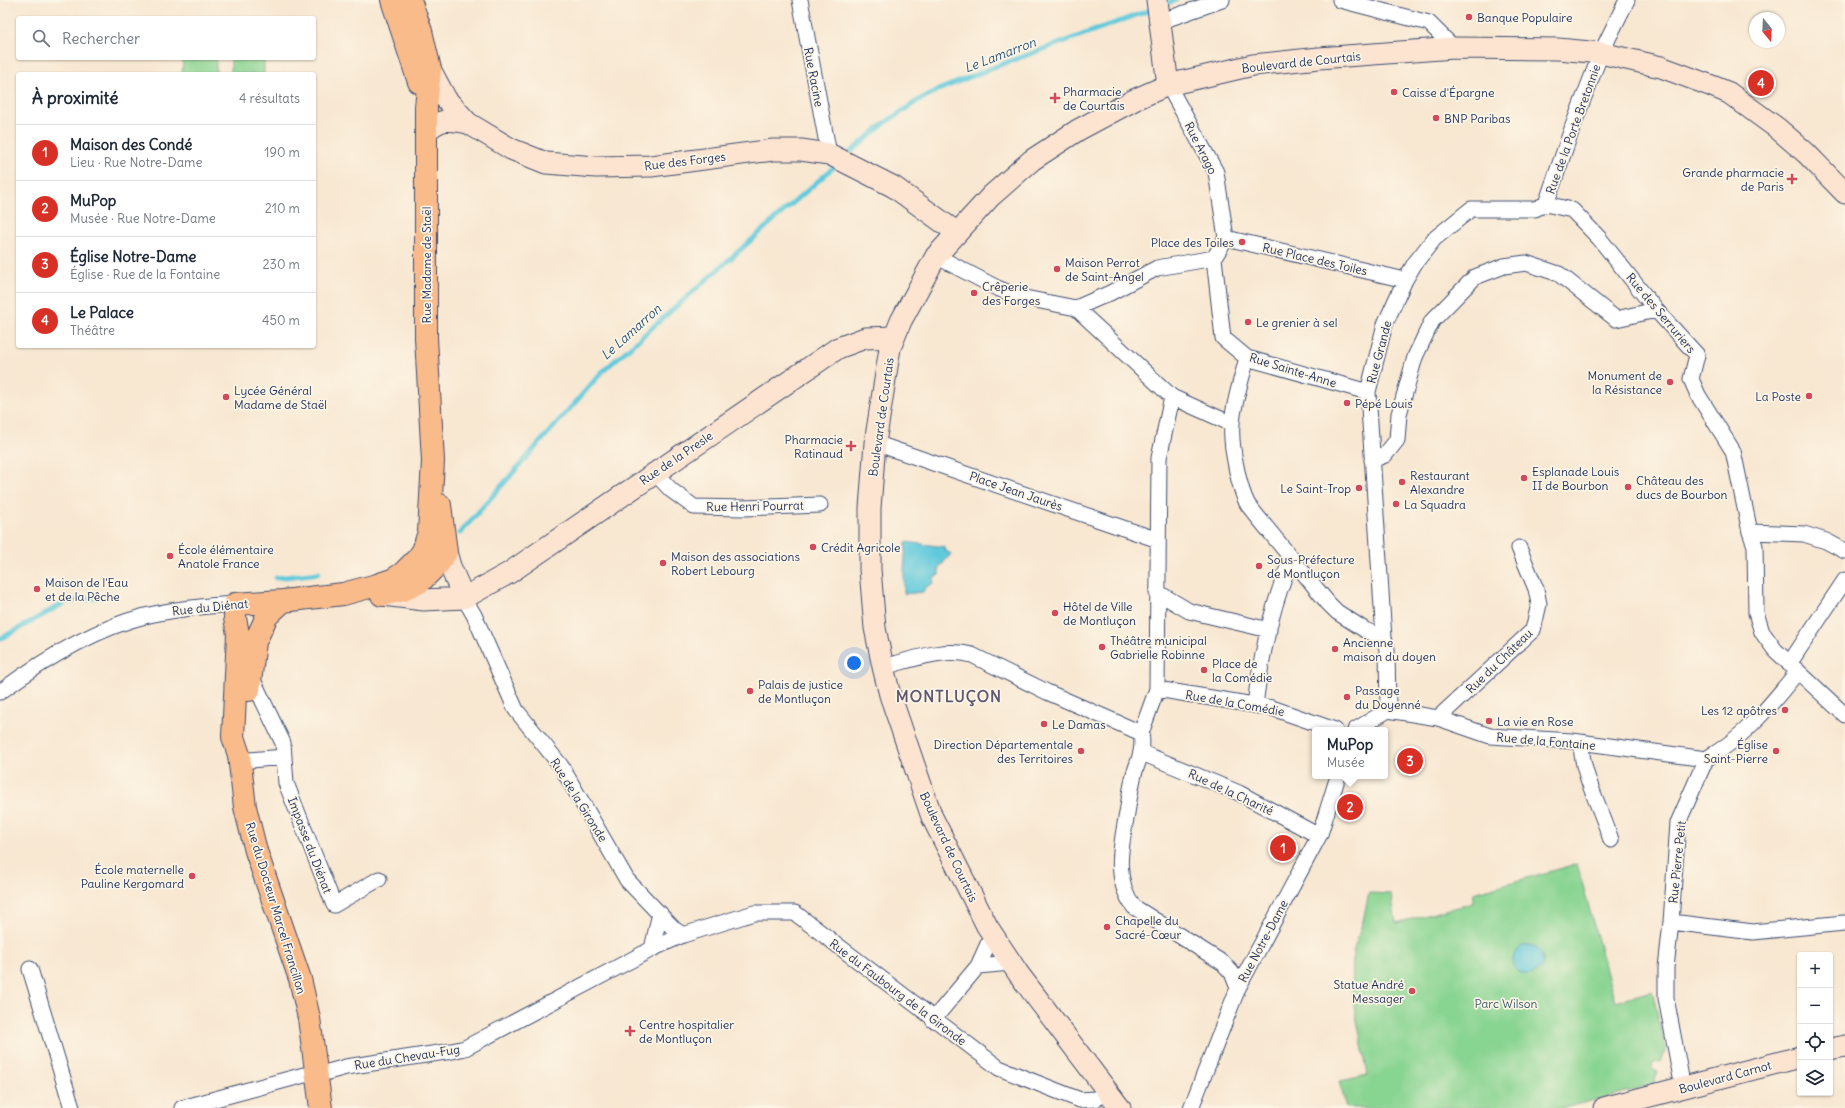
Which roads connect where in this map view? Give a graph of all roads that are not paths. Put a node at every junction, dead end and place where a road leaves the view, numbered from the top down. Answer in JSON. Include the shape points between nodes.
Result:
{"nodes":[{"id":1,"x":392,"y":0,"type":"edge"},
{"id":2,"x":410,"y":0,"type":"edge"},
{"id":3,"x":800,"y":0,"type":"edge"},
{"id":4,"x":1157,"y":0,"type":"edge"},
{"id":5,"x":1222,"y":0,"type":"edge"},
{"id":6,"x":1340,"y":0,"type":"edge"},
{"id":7,"x":1627,"y":0,"type":"edge"},
{"id":8,"x":1159,"y":22,"type":"junction"},
{"id":9,"x":1454,"y":48,"type":"junction"},
{"id":10,"x":1601,"y":53,"type":"junction"},
{"id":11,"x":430,"y":70,"type":"junction"},
{"id":12,"x":1168,"y":86,"type":"junction"},
{"id":13,"x":426,"y":107,"type":"junction"},
{"id":14,"x":468,"y":123,"type":"junction"},
{"id":15,"x":426,"y":132,"type":"junction"},
{"id":16,"x":829,"y":154,"type":"junction"},
{"id":17,"x":1845,"y":193,"type":"edge"},
{"id":18,"x":1546,"y":204,"type":"junction"},
{"id":19,"x":956,"y":232,"type":"junction"},
{"id":20,"x":1226,"y":238,"type":"junction"},
{"id":21,"x":936,"y":256,"type":"junction"},
{"id":22,"x":1214,"y":258,"type":"junction"},
{"id":23,"x":1404,"y":280,"type":"junction"},
{"id":24,"x":1076,"y":308,"type":"junction"},
{"id":25,"x":1656,"y":310,"type":"junction"},
{"id":26,"x":894,"y":337,"type":"junction"},
{"id":27,"x":1247,"y":358,"type":"junction"},
{"id":28,"x":1368,"y":392,"type":"junction"},
{"id":29,"x":1172,"y":396,"type":"junction"},
{"id":30,"x":1232,"y":424,"type":"junction"},
{"id":31,"x":875,"y":443,"type":"junction"},
{"id":32,"x":1372,"y":460,"type":"junction"},
{"id":33,"x":433,"y":461,"type":"junction"},
{"id":34,"x":655,"y":473,"type":"junction"},
{"id":35,"x":820,"y":505,"type":"dead end"},
{"id":36,"x":1750,"y":532,"type":"junction"},
{"id":37,"x":1158,"y":540,"type":"junction"},
{"id":38,"x":1519,"y":548,"type":"dead end"},
{"id":39,"x":1845,"y":551,"type":"edge"},
{"id":40,"x":446,"y":552,"type":"junction"},
{"id":41,"x":1291,"y":560,"type":"junction"},
{"id":42,"x":412,"y":578,"type":"junction"},
{"id":43,"x":1845,"y":580,"type":"edge"},
{"id":44,"x":1157,"y":592,"type":"junction"},
{"id":45,"x":343,"y":594,"type":"junction"},
{"id":46,"x":382,"y":595,"type":"junction"},
{"id":47,"x":464,"y":598,"type":"junction"},
{"id":48,"x":283,"y":601,"type":"junction"},
{"id":49,"x":235,"y":604,"type":"junction"},
{"id":50,"x":1269,"y":630,"type":"junction"},
{"id":51,"x":1386,"y":643,"type":"junction"},
{"id":52,"x":883,"y":667,"type":"junction"},
{"id":53,"x":1794,"y":668,"type":"junction"},
{"id":54,"x":251,"y":674,"type":"junction"},
{"id":55,"x":1157,"y":689,"type":"junction"},
{"id":56,"x":0,"y":692,"type":"edge"},
{"id":57,"x":1255,"y":705,"type":"junction"},
{"id":58,"x":1388,"y":710,"type":"junction"},
{"id":59,"x":1845,"y":715,"type":"edge"},
{"id":60,"x":1438,"y":718,"type":"junction"},
{"id":61,"x":1327,"y":727,"type":"edge"},
{"id":62,"x":1360,"y":727,"type":"edge"},
{"id":63,"x":1141,"y":733,"type":"junction"},
{"id":64,"x":1581,"y":742,"type":"junction"},
{"id":65,"x":1142,"y":753,"type":"junction"},
{"id":66,"x":284,"y":756,"type":"junction"},
{"id":67,"x":239,"y":758,"type":"junction"},
{"id":68,"x":1706,"y":760,"type":"junction"},
{"id":69,"x":1337,"y":779,"type":"edge"},
{"id":70,"x":1319,"y":836,"type":"junction"},
{"id":71,"x":1611,"y":840,"type":"dead end"},
{"id":72,"x":379,"y":879,"type":"dead end"},
{"id":73,"x":660,"y":913,"type":"junction"},
{"id":74,"x":1671,"y":922,"type":"junction"},
{"id":75,"x":1845,"y":922,"type":"edge"},
{"id":76,"x":683,"y":935,"type":"junction"},
{"id":77,"x":992,"y":935,"type":"junction"},
{"id":78,"x":652,"y":949,"type":"junction"},
{"id":79,"x":1011,"y":963,"type":"junction"},
{"id":80,"x":978,"y":966,"type":"junction"},
{"id":81,"x":30,"y":969,"type":"dead end"},
{"id":82,"x":1238,"y":988,"type":"junction"},
{"id":83,"x":934,"y":1020,"type":"junction"},
{"id":84,"x":1845,"y":1046,"type":"edge"},
{"id":85,"x":1833,"y":1048,"type":"edge"},
{"id":86,"x":1797,"y":1058,"type":"edge"},
{"id":87,"x":317,"y":1075,"type":"junction"},
{"id":88,"x":1683,"y":1088,"type":"junction"},
{"id":89,"x":1115,"y":1100,"type":"edge"},
{"id":90,"x":72,"y":1108,"type":"edge"},
{"id":91,"x":182,"y":1108,"type":"edge"},
{"id":92,"x":321,"y":1108,"type":"edge"},
{"id":93,"x":1191,"y":1108,"type":"edge"},
{"id":94,"x":1604,"y":1108,"type":"edge"}],
"edges":[{"from":1,"to":13,"type":"main road"},
{"from":2,"to":11,"type":"main road","name":"Rue Madame de Staël","via":[[421,31]]},
{"from":3,"to":16,"type":"street","name":"Rue Racine"},
{"from":4,"to":8,"type":"main road"},
{"from":5,"to":8,"type":"street"},
{"from":6,"to":9,"type":"street","via":[[1429,23]]},
{"from":7,"to":10,"type":"street","name":"Rue de la Porte Bretonnie"},
{"from":8,"to":12,"type":"main road"},
{"from":9,"to":10,"type":"main road","name":"Boulevard de Courtais","via":[[1558,49]]},
{"from":9,"to":12,"type":"main road","name":"Boulevard de Courtais","via":[[1254,65]]},
{"from":10,"to":17,"type":"main road","name":"Boulevard de Courtais","via":[[1661,67],[1729,93],[1800,148]]},
{"from":10,"to":18,"type":"street","name":"Rue de la Porte Bretonnie"},
{"from":11,"to":13,"type":"main road","name":"Rue Madame de Staël"},
{"from":11,"to":14,"type":"main road","name":"Rue des Forges","via":[[446,99]]},
{"from":12,"to":19,"type":"main road","name":"Boulevard de Courtais","via":[[1136,99],[1032,160],[991,196]]},
{"from":12,"to":20,"type":"street","name":"Rue Arago","via":[[1216,172]]},
{"from":13,"to":15,"type":"main road","name":"Rue Madame de Staël"},
{"from":14,"to":15,"type":"main road","via":[[443,121],[435,123]]},
{"from":14,"to":16,"type":"main road","name":"Rue des Forges","via":[[510,149],[546,163],[596,167],[651,166],[773,150]]},
{"from":15,"to":33,"type":"main road","name":"Rue Madame de Staël","via":[[426,338]]},
{"from":16,"to":19,"type":"main road","name":"Rue des Forges","via":[[894,187]]},
{"from":18,"to":23,"type":"street","name":"Rue Grande","via":[[1539,209],[1471,209],[1434,239]]},
{"from":18,"to":25,"type":"street","name":"Rue des Serruriers","via":[[1572,210],[1599,238]]},
{"from":19,"to":21,"type":"main road","name":"Boulevard de Courtais"},
{"from":20,"to":22,"type":"street"},
{"from":20,"to":23,"type":"street","name":"Rue Place des Toiles"},
{"from":21,"to":24,"type":"street","via":[[1020,298]]},
{"from":21,"to":26,"type":"main road","name":"Boulevard de Courtais"},
{"from":22,"to":24,"type":"street","via":[[1157,268],[1110,294]]},
{"from":22,"to":27,"type":"street","name":"Rue Sainte-Anne","via":[[1223,338]]},
{"from":23,"to":28,"type":"street","name":"Rue Grande","via":[[1385,324]]},
{"from":24,"to":29,"type":"street"},
{"from":25,"to":32,"type":"street","via":[[1616,319],[1559,274],[1526,263],[1504,266],[1475,277],[1432,321],[1416,357],[1399,414],[1397,440],[1385,455]]},
{"from":25,"to":36,"type":"street","name":"Rue des Serruriers","via":[[1697,355],[1691,379],[1698,395],[1733,450]]},
{"from":26,"to":31,"type":"main road","name":"Boulevard de Courtais","via":[[883,383]]},
{"from":26,"to":34,"type":"main road","name":"Rue de la Presle","via":[[865,338],[838,348]]},
{"from":27,"to":28,"type":"street","name":"Rue Sainte-Anne"},
{"from":27,"to":30,"type":"street"},
{"from":28,"to":32,"type":"street","name":"Rue Grande"},
{"from":29,"to":30,"type":"street"},
{"from":29,"to":37,"type":"street","via":[[1159,458]]},
{"from":30,"to":41,"type":"street","via":[[1238,478],[1243,496]]},
{"from":31,"to":37,"type":"street","name":"Place Jean Jaurès"},
{"from":31,"to":52,"type":"main road","name":"Boulevard de Courtais","via":[[870,508],[870,576],[875,628]]},
{"from":32,"to":51,"type":"street","name":"Rue Grande"},
{"from":33,"to":40,"type":"main road","name":"Rue Madame de Staël"},
{"from":33,"to":42,"type":"main road","name":"Rue Madame de Staël","via":[[427,539]]},
{"from":34,"to":35,"type":"street","name":"Rue Henri Pourrat","via":[[671,490],[694,507]]},
{"from":34,"to":47,"type":"main road","name":"Rue de la Presle","via":[[509,573]]},
{"from":36,"to":39,"type":"street","via":[[1804,534]]},
{"from":36,"to":53,"type":"street","name":"Rue des Serruriers","via":[[1755,546],[1756,613],[1762,632],[1775,650]]},
{"from":37,"to":44,"type":"street"},
{"from":38,"to":60,"type":"street","name":"Rue du Château","via":[[1539,604],[1533,630]]},
{"from":40,"to":42,"type":"main road","via":[[439,563]]},
{"from":40,"to":47,"type":"main road","name":"Rue de la Gironde"},
{"from":41,"to":50,"type":"street","via":[[1282,581]]},
{"from":41,"to":51,"type":"street","via":[[1337,612]]},
{"from":42,"to":45,"type":"main road","name":"Rue du Diénat","via":[[392,580]]},
{"from":42,"to":46,"type":"main road","name":"Rue du Diénat","via":[[403,590]]},
{"from":43,"to":53,"type":"street"},
{"from":44,"to":50,"type":"street","via":[[1189,611]]},
{"from":44,"to":55,"type":"street"},
{"from":45,"to":46,"type":"main road","name":"Rue du Diénat"},
{"from":45,"to":48,"type":"main road","name":"Rue du Diénat"},
{"from":46,"to":47,"type":"main road","via":[[424,600]]},
{"from":47,"to":73,"type":"street","name":"Rue de la Gironde","via":[[516,710],[560,766],[628,880]]},
{"from":48,"to":49,"type":"main road","name":"Rue du Diénat"},
{"from":48,"to":54,"type":"main road","name":"Rue du Docteur Marcel Francillon","via":[[267,616],[255,642]]},
{"from":49,"to":56,"type":"street","name":"Rue du Diénat","via":[[192,607],[144,616],[69,648],[26,673]]},
{"from":49,"to":67,"type":"main road","name":"Rue du Docteur Marcel Francillon","via":[[238,634],[233,737]]},
{"from":50,"to":57,"type":"street"},
{"from":51,"to":58,"type":"street","name":"Rue Grande"},
{"from":52,"to":63,"type":"street","via":[[945,652],[972,655]]},
{"from":52,"to":77,"type":"main road","name":"Boulevard de Courtais","via":[[890,695],[932,817]]},
{"from":53,"to":59,"type":"street","name":"Rue des Serruriers"},
{"from":53,"to":68,"type":"street","via":[[1762,716],[1722,750]]},
{"from":54,"to":66,"type":"street","name":"Impasse du Diénat","via":[[283,743]]},
{"from":54,"to":67,"type":"main road","name":"Rue du Docteur Marcel Francillon"},
{"from":55,"to":57,"type":"street","name":"Rue de la Comédie"},
{"from":55,"to":63,"type":"street"},
{"from":57,"to":61,"type":"street","name":"Rue de la Comédie","via":[[1286,712]]},
{"from":58,"to":60,"type":"street","name":"Rue de la Fontaine"},
{"from":58,"to":62,"type":"street"},
{"from":60,"to":64,"type":"street","name":"Rue de la Fontaine","via":[[1490,736]]},
{"from":63,"to":65,"type":"street"},
{"from":64,"to":68,"type":"street","name":"Rue de la Fontaine"},
{"from":64,"to":71,"type":"street","via":[[1588,779]]},
{"from":65,"to":70,"type":"street","name":"Rue de la Charité","via":[[1240,793]]},
{"from":65,"to":82,"type":"street","via":[[1134,774],[1120,849],[1122,883],[1128,899],[1134,907],[1223,963],[1232,973]]},
{"from":66,"to":67,"type":"street"},
{"from":66,"to":72,"type":"street","name":"Impasse du Diénat","via":[[286,783],[334,905]]},
{"from":67,"to":87,"type":"main road","name":"Rue du Docteur Marcel Francillon","via":[[245,807],[256,851],[300,979],[309,1018]]},
{"from":68,"to":74,"type":"street","name":"Rue Pierre Petit","via":[[1678,824]]},
{"from":69,"to":70,"type":"street","name":"Rue Notre-Dame"},
{"from":70,"to":82,"type":"street","name":"Rue Notre-Dame"},
{"from":73,"to":76,"type":"street","name":"Rue de la Gironde","via":[[674,930]]},
{"from":73,"to":78,"type":"street"},
{"from":74,"to":75,"type":"street","via":[[1753,932]]},
{"from":74,"to":88,"type":"street","name":"Rue Pierre Petit","via":[[1666,998]]},
{"from":76,"to":78,"type":"street","name":"Rue du Chevau-Fug"},
{"from":76,"to":83,"type":"street","name":"Rue du Faubourg de la Gironde","via":[[754,913],[795,913]]},
{"from":77,"to":79,"type":"main road","name":"Boulevard de Courtais"},
{"from":77,"to":80,"type":"street"},
{"from":78,"to":87,"type":"street","name":"Rue du Chevau-Fug","via":[[465,1048],[346,1067]]},
{"from":79,"to":80,"type":"street"},
{"from":79,"to":89,"type":"main road","name":"Boulevard de Courtais"},
{"from":80,"to":83,"type":"street"},
{"from":81,"to":90,"type":"street"},
{"from":82,"to":93,"type":"street","name":"Rue Notre-Dame"},
{"from":83,"to":89,"type":"street","name":"Rue du Faubourg de la Gironde","via":[[999,1068],[1080,1100]]},
{"from":84,"to":85,"type":"main road"},
{"from":86,"to":88,"type":"main road","name":"Boulevard Carnot"},
{"from":87,"to":91,"type":"street","name":"Rue du Chevau-Fug","via":[[304,1075]]},
{"from":87,"to":92,"type":"main road","name":"Rue du Docteur Marcel Francillon"},
{"from":88,"to":94,"type":"main road","name":"Boulevard Carnot"}]}
